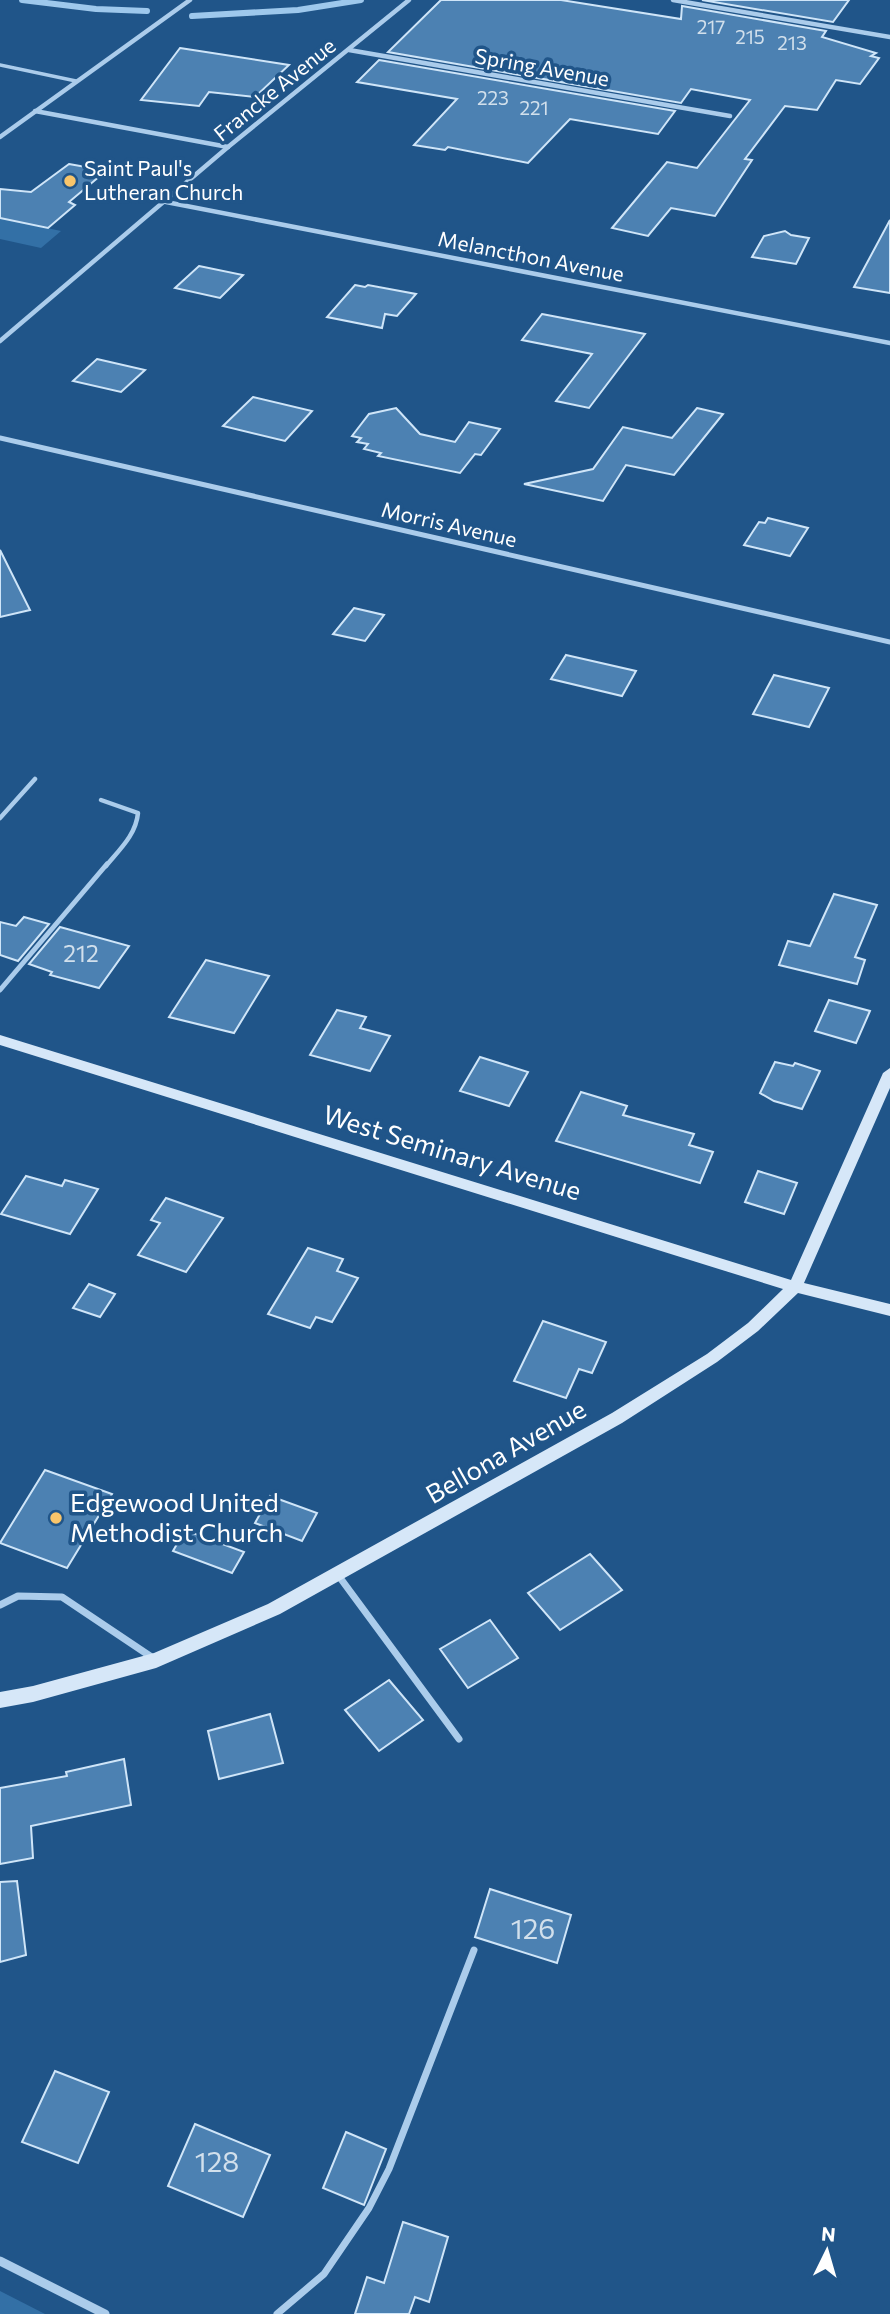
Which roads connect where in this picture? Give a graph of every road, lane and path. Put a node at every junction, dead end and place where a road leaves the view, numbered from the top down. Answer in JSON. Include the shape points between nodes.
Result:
{"nodes":[{"id":1,"x":190,"y":0,"type":"edge"},
{"id":2,"x":410,"y":0,"type":"edge"},
{"id":3,"x":673,"y":0,"type":"edge"},
{"id":4,"x":890,"y":37,"type":"edge"},
{"id":5,"x":349,"y":50,"type":"junction"},
{"id":6,"x":0,"y":65,"type":"edge"},
{"id":7,"x":76,"y":81,"type":"junction"},
{"id":8,"x":35,"y":111,"type":"junction"},
{"id":9,"x":730,"y":116,"type":"dead end"},
{"id":10,"x":0,"y":137,"type":"edge"},
{"id":11,"x":228,"y":147,"type":"junction"},
{"id":12,"x":166,"y":202,"type":"junction"},
{"id":13,"x":0,"y":341,"type":"edge"},
{"id":14,"x":890,"y":344,"type":"edge"},
{"id":15,"x":0,"y":438,"type":"edge"},
{"id":16,"x":890,"y":642,"type":"edge"},
{"id":17,"x":35,"y":779,"type":"dead end"},
{"id":18,"x":101,"y":800,"type":"dead end"},
{"id":19,"x":0,"y":818,"type":"edge"},
{"id":20,"x":0,"y":990,"type":"edge"},
{"id":21,"x":0,"y":1040,"type":"edge"},
{"id":22,"x":890,"y":1073,"type":"edge"},
{"id":23,"x":795,"y":1287,"type":"junction"},
{"id":24,"x":890,"y":1310,"type":"edge"},
{"id":25,"x":338,"y":1575,"type":"junction"},
{"id":26,"x":0,"y":1605,"type":"edge"},
{"id":27,"x":156,"y":1660,"type":"junction"},
{"id":28,"x":0,"y":1700,"type":"edge"},
{"id":29,"x":458,"y":1739,"type":"dead end"},
{"id":30,"x":474,"y":1950,"type":"dead end"},
{"id":31,"x":0,"y":2262,"type":"edge"},
{"id":32,"x":105,"y":2314,"type":"edge"},
{"id":33,"x":277,"y":2314,"type":"edge"}],
"edges":[{"from":1,"to":7,"type":"street"},
{"from":2,"to":5,"type":"street","name":"Francke Avenue"},
{"from":3,"to":4,"type":"street"},
{"from":5,"to":9,"type":"street","name":"Spring Avenue"},
{"from":5,"to":11,"type":"street","name":"Francke Avenue"},
{"from":6,"to":7,"type":"lane"},
{"from":7,"to":8,"type":"street"},
{"from":8,"to":10,"type":"street"},
{"from":8,"to":11,"type":"street"},
{"from":11,"to":12,"type":"street","name":"Francke Avenue"},
{"from":12,"to":13,"type":"street","name":"Francke Avenue"},
{"from":12,"to":14,"type":"street","name":"Melancthon Avenue"},
{"from":15,"to":16,"type":"street","name":"Morris Avenue"},
{"from":17,"to":19,"type":"lane"},
{"from":18,"to":20,"type":"lane","via":[[138,813],[137,824]]},
{"from":21,"to":23,"type":"street","name":"West Seminary Avenue"},
{"from":22,"to":23,"type":"street","name":"Bellona Avenue"},
{"from":23,"to":24,"type":"street","name":"West Seminary Avenue"},
{"from":23,"to":25,"type":"street","name":"Bellona Avenue","via":[[753,1327],[617,1418]]},
{"from":25,"to":27,"type":"street","name":"Bellona Avenue","via":[[274,1609]]},
{"from":25,"to":29,"type":"lane"},
{"from":26,"to":27,"type":"lane","via":[[18,1596],[62,1597]]},
{"from":27,"to":28,"type":"street","name":"Bellona Avenue"},
{"from":30,"to":33,"type":"lane","via":[[389,2169],[369,2208],[324,2274]]},
{"from":31,"to":32,"type":"street"}]}
